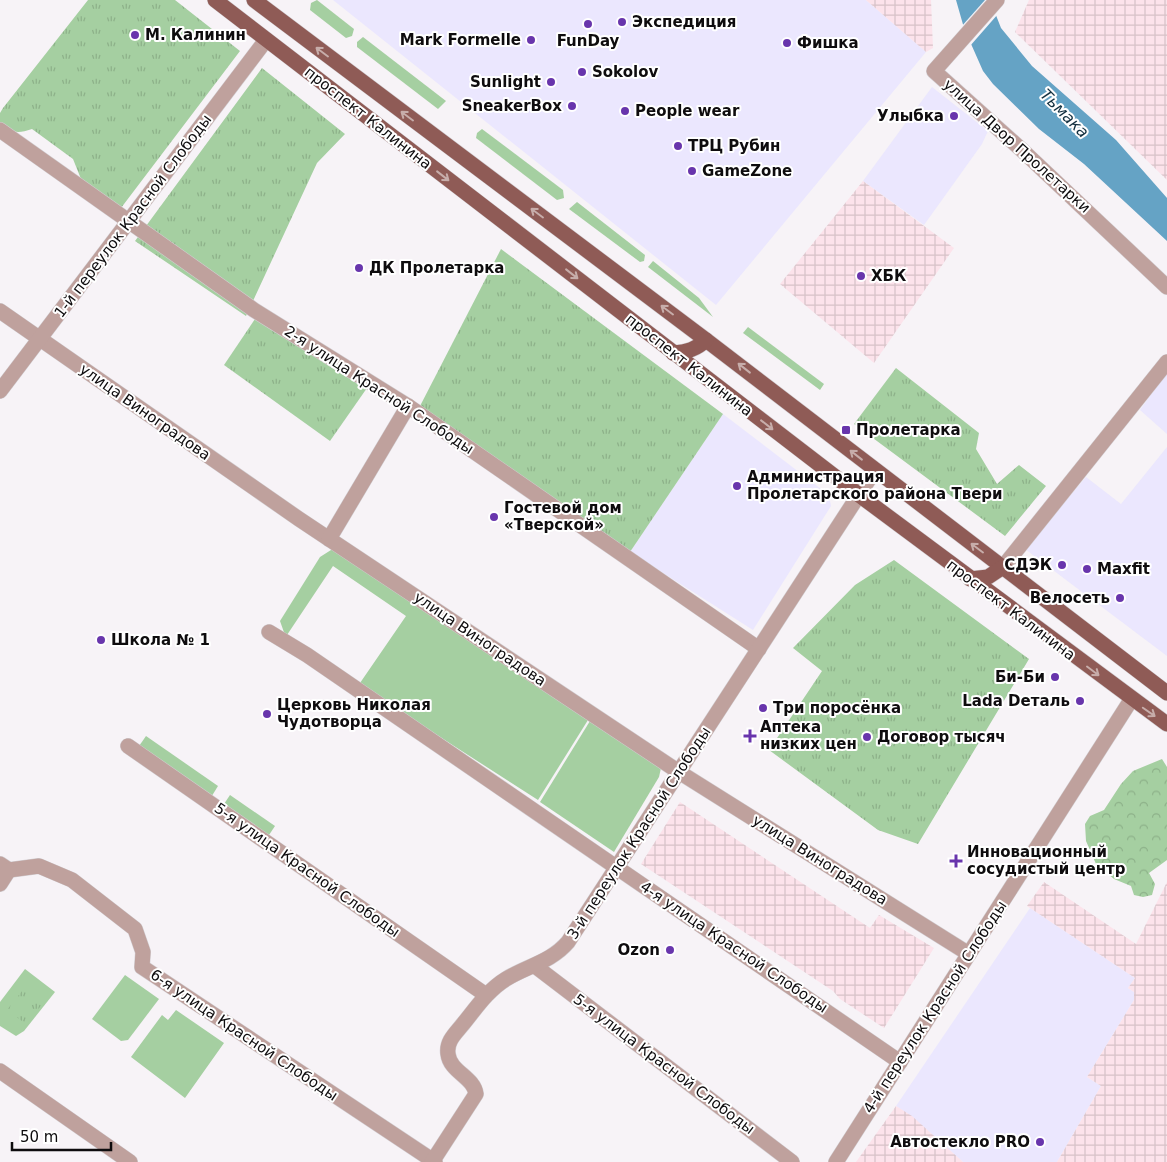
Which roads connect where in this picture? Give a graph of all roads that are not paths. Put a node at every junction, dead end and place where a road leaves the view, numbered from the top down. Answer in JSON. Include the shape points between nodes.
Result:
{"nodes":[{"id":1,"x":215,"y":0,"type":"edge"},
{"id":2,"x":254,"y":0,"type":"edge"},
{"id":3,"x":997,"y":0,"type":"edge"},
{"id":4,"x":290,"y":27,"type":"junction"},
{"id":5,"x":266,"y":40,"type":"junction"},
{"id":6,"x":0,"y":130,"type":"edge"},
{"id":7,"x":129,"y":221,"type":"junction"},
{"id":8,"x":1167,"y":287,"type":"edge"},
{"id":9,"x":0,"y":311,"type":"edge"},
{"id":10,"x":40,"y":339,"type":"junction"},
{"id":11,"x":706,"y":340,"type":"junction"},
{"id":12,"x":673,"y":352,"type":"junction"},
{"id":13,"x":1167,"y":362,"type":"edge"},
{"id":14,"x":0,"y":391,"type":"edge"},
{"id":15,"x":408,"y":406,"type":"junction"},
{"id":16,"x":875,"y":470,"type":"junction"},
{"id":17,"x":859,"y":495,"type":"junction"},
{"id":18,"x":329,"y":539,"type":"junction"},
{"id":19,"x":1003,"y":568,"type":"junction"},
{"id":20,"x":970,"y":579,"type":"junction"},
{"id":21,"x":269,"y":632,"type":"dead end"},
{"id":22,"x":759,"y":649,"type":"junction"},
{"id":23,"x":1164,"y":691,"type":"edge"},
{"id":24,"x":1131,"y":700,"type":"junction"},
{"id":25,"x":1167,"y":724,"type":"edge"},
{"id":26,"x":128,"y":746,"type":"dead end"},
{"id":27,"x":679,"y":772,"type":"junction"},
{"id":28,"x":5,"y":867,"type":"edge"},
{"id":29,"x":617,"y":867,"type":"junction"},
{"id":30,"x":0,"y":884,"type":"edge"},
{"id":31,"x":969,"y":954,"type":"junction"},
{"id":32,"x":535,"y":966,"type":"junction"},
{"id":33,"x":486,"y":995,"type":"junction"},
{"id":34,"x":900,"y":1062,"type":"junction"},
{"id":35,"x":0,"y":1071,"type":"edge"},
{"id":36,"x":130,"y":1162,"type":"edge"},
{"id":37,"x":433,"y":1162,"type":"edge"},
{"id":38,"x":792,"y":1162,"type":"edge"},
{"id":39,"x":836,"y":1162,"type":"edge"}],
"edges":[{"from":1,"to":5,"type":"main road","name":"проспект Калинина"},
{"from":2,"to":4,"type":"main road","name":"проспект Калинина"},
{"from":3,"to":8,"type":"street","name":"улица Двор Пролетарки","via":[[934,71],[1051,176]]},
{"from":4,"to":5,"type":"main road","via":[[275,31]]},
{"from":11,"to":4,"type":"main road","name":"проспект Калинина","one_way":true},
{"from":5,"to":7,"type":"street","name":"1-й переулок Красной Слободы"},
{"from":5,"to":12,"type":"main road","name":"проспект Калинина","one_way":true},
{"from":6,"to":7,"type":"street","name":"2-я улица Красной Слободы"},
{"from":7,"to":10,"type":"street","name":"1-й переулок Красной Слободы"},
{"from":7,"to":15,"type":"street","name":"2-я улица Красной Слободы","via":[[254,310]]},
{"from":9,"to":10,"type":"street","name":"улица Виноградова"},
{"from":10,"to":14,"type":"street","name":"1-й переулок Красной Слободы"},
{"from":10,"to":18,"type":"street","name":"улица Виноградова"},
{"from":11,"to":12,"type":"main road","via":[[691,350]]},
{"from":16,"to":11,"type":"main road","name":"проспект Калинина","one_way":true},
{"from":12,"to":17,"type":"main road","name":"проспект Калинина","one_way":true},
{"from":13,"to":19,"type":"street"},
{"from":15,"to":18,"type":"street"},
{"from":15,"to":22,"type":"street","name":"2-я улица Красной Слободы"},
{"from":16,"to":17,"type":"street","name":"3-й переулок Красной Слободы"},
{"from":19,"to":16,"type":"main road","name":"проспект Калинина","one_way":true},
{"from":17,"to":20,"type":"main road","name":"проспект Калинина"},
{"from":17,"to":22,"type":"street","name":"3-й переулок Красной Слободы"},
{"from":18,"to":27,"type":"street","name":"улица Виноградова"},
{"from":19,"to":20,"type":"main road","via":[[988,577]]},
{"from":19,"to":23,"type":"main road","name":"проспект Калинина"},
{"from":20,"to":24,"type":"main road","name":"проспект Калинина","one_way":true},
{"from":21,"to":29,"type":"street","name":"4-я улица Красной Слободы"},
{"from":22,"to":27,"type":"street","name":"3-й переулок Красной Слободы"},
{"from":23,"to":24,"type":"main road","via":[[1143,689]]},
{"from":24,"to":25,"type":"main road","name":"проспект Калинина","one_way":true},
{"from":24,"to":31,"type":"street","name":"4-й переулок Красной Слободы"},
{"from":26,"to":33,"type":"street","name":"5-я улица Красной Слободы"},
{"from":27,"to":29,"type":"street","name":"3-й переулок Красной Слободы"},
{"from":27,"to":31,"type":"street","name":"улица Виноградова"},
{"from":28,"to":30,"type":"street"},
{"from":28,"to":37,"type":"street","name":"6-я улица Красной Слободы","via":[[39,866],[72,880],[135,929],[143,952],[142,967]]},
{"from":29,"to":32,"type":"street","name":"3-й переулок Красной Слободы","via":[[568,942],[554,956]]},
{"from":29,"to":34,"type":"street","name":"4-я улица Красной Слободы"},
{"from":31,"to":34,"type":"street","name":"4-й переулок Красной Слободы"},
{"from":32,"to":33,"type":"street","name":"3-й переулок Красной Слободы","via":[[506,979]]},
{"from":32,"to":38,"type":"street","name":"5-я улица Красной Слободы"},
{"from":33,"to":37,"type":"street","name":"3-й переулок Красной Слободы","via":[[452,1037],[448,1048],[452,1064],[474,1086],[476,1096]]},
{"from":34,"to":39,"type":"street","name":"4-й переулок Красной Слободы"},
{"from":35,"to":36,"type":"street"}]}
